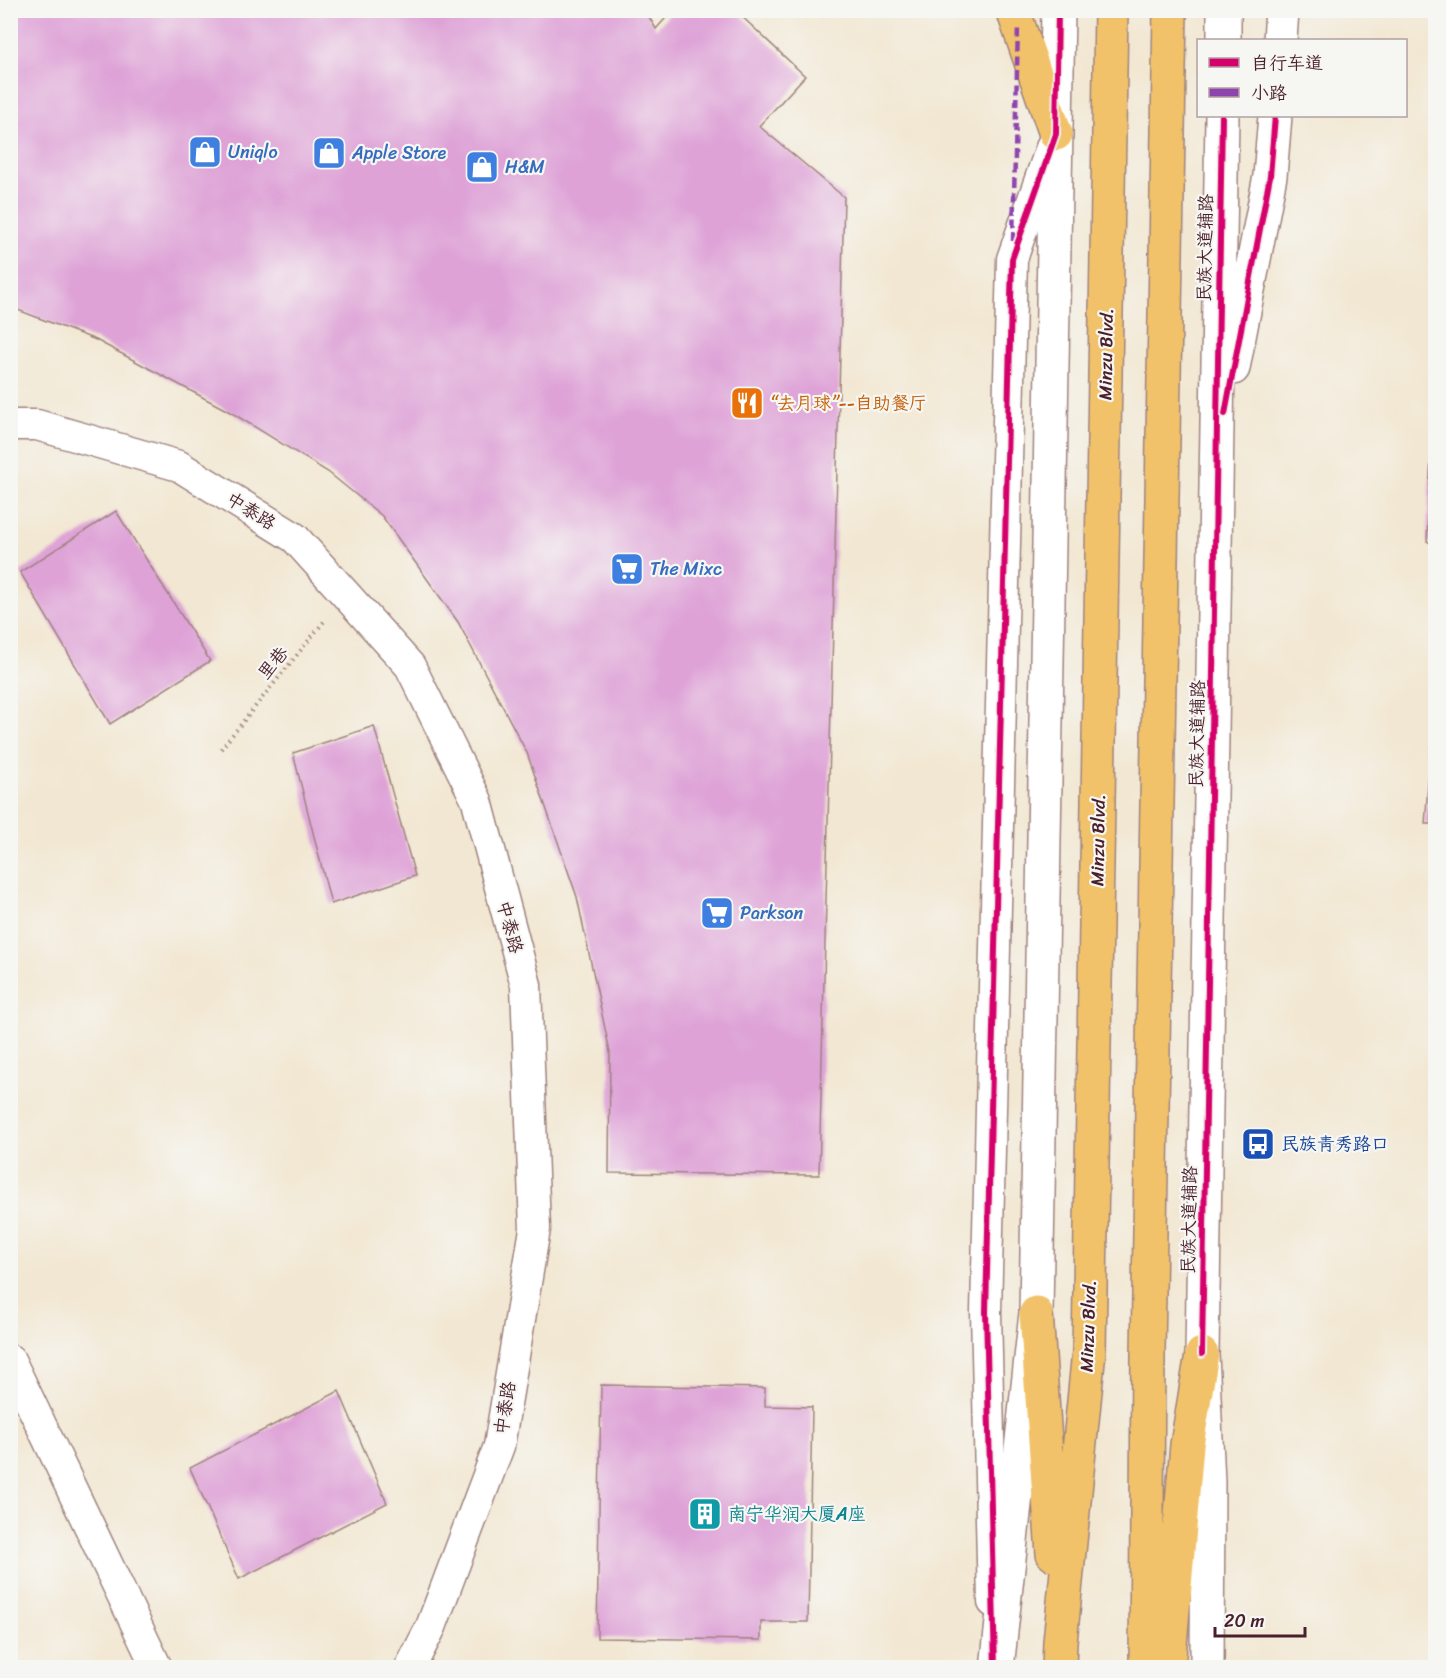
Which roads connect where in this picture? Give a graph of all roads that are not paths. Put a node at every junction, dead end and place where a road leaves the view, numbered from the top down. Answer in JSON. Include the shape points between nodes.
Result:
{"nodes":[{"id":1,"x":1013,"y":10,"type":"edge"},
{"id":2,"x":1058,"y":10,"type":"edge"},
{"id":3,"x":1112,"y":10,"type":"edge"},
{"id":4,"x":1170,"y":10,"type":"edge"},
{"id":5,"x":1224,"y":10,"type":"edge"},
{"id":6,"x":1282,"y":10,"type":"edge"},
{"id":7,"x":1224,"y":39,"type":"edge"},
{"id":8,"x":1280,"y":39,"type":"edge"},
{"id":9,"x":1222,"y":117,"type":"edge"},
{"id":10,"x":1275,"y":117,"type":"edge"},
{"id":11,"x":1056,"y":134,"type":"junction"},
{"id":12,"x":10,"y":425,"type":"edge"},
{"id":13,"x":1217,"y":456,"type":"junction"},
{"id":14,"x":1036,"y":1313,"type":"junction"},
{"id":15,"x":1202,"y":1354,"type":"junction"},
{"id":16,"x":10,"y":1360,"type":"edge"},
{"id":17,"x":1060,"y":1655,"type":"edge"},
{"id":18,"x":157,"y":1668,"type":"edge"},
{"id":19,"x":410,"y":1668,"type":"edge"},
{"id":20,"x":996,"y":1668,"type":"edge"},
{"id":21,"x":1146,"y":1668,"type":"edge"},
{"id":22,"x":1168,"y":1668,"type":"edge"},
{"id":23,"x":1207,"y":1668,"type":"edge"}],
"edges":[{"from":1,"to":11,"type":"main road"},
{"from":2,"to":11,"type":"street"},
{"from":3,"to":17,"type":"main road","name":"Minzu Blvd.","via":[[1089,1351]]},
{"from":4,"to":21,"type":"main road"},
{"from":5,"to":7,"type":"street"},
{"from":6,"to":8,"type":"street"},
{"from":9,"to":13,"type":"street","name":"民族大道辅路"},
{"from":10,"to":13,"type":"street","via":[[1270,176]]},
{"from":11,"to":14,"type":"street"},
{"from":11,"to":20,"type":"street","via":[[1012,259],[986,1312]]},
{"from":12,"to":19,"type":"street","name":"中泰路","via":[[37,425],[179,466],[295,538],[410,666],[477,801],[526,985],[535,1229],[499,1446],[431,1627]]},
{"from":13,"to":15,"type":"street","name":"民族大道辅路"},
{"from":14,"to":17,"type":"main road"},
{"from":14,"to":20,"type":"street"},
{"from":15,"to":22,"type":"main road","via":[[1187,1445]]},
{"from":15,"to":23,"type":"street","name":"民族大道辅路","via":[[1208,1482]]},
{"from":16,"to":18,"type":"street"}]}
